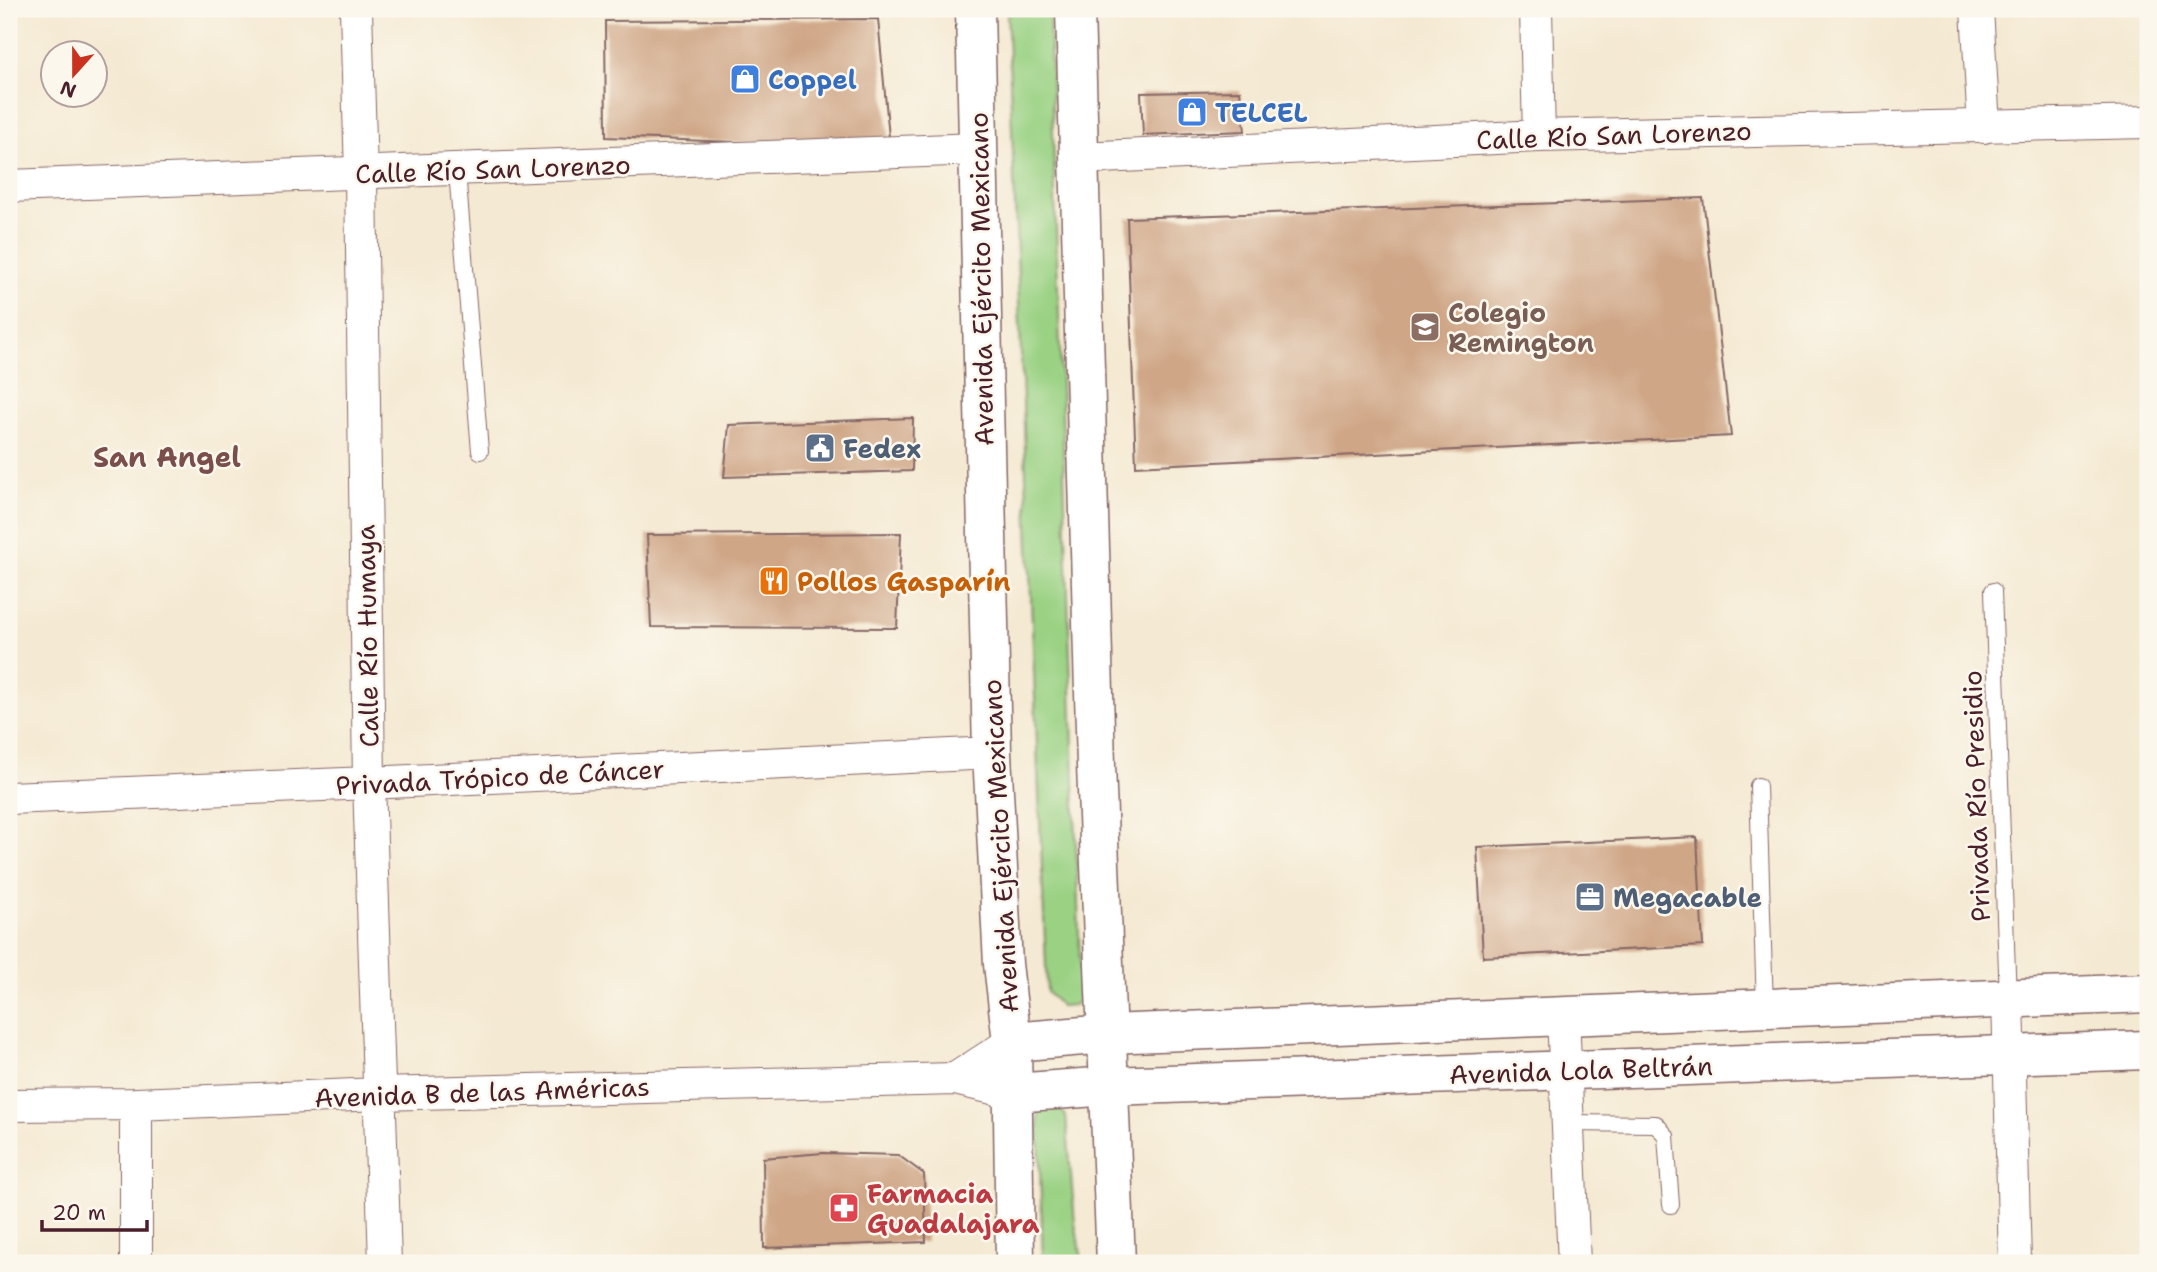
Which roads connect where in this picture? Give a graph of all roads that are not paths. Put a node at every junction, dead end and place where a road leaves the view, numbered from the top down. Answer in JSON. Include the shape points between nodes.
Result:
{"nodes":[{"id":1,"x":356,"y":9,"type":"edge"},
{"id":2,"x":975,"y":9,"type":"edge"},
{"id":3,"x":1075,"y":9,"type":"edge"},
{"id":4,"x":1536,"y":9,"type":"edge"},
{"id":5,"x":1977,"y":9,"type":"edge"},
{"id":6,"x":2148,"y":122,"type":"edge"},
{"id":7,"x":1984,"y":127,"type":"junction"},
{"id":8,"x":1539,"y":136,"type":"junction"},
{"id":9,"x":977,"y":149,"type":"junction"},
{"id":10,"x":1080,"y":158,"type":"junction"},
{"id":11,"x":457,"y":171,"type":"junction"},
{"id":12,"x":362,"y":174,"type":"junction"},
{"id":13,"x":9,"y":186,"type":"edge"},
{"id":14,"x":480,"y":451,"type":"dead end"},
{"id":15,"x":1993,"y":591,"type":"dead end"},
{"id":16,"x":992,"y":753,"type":"junction"},
{"id":17,"x":369,"y":783,"type":"junction"},
{"id":18,"x":1758,"y":786,"type":"dead end"},
{"id":19,"x":9,"y":797,"type":"edge"},
{"id":20,"x":2148,"y":993,"type":"edge"},
{"id":21,"x":2008,"y":999,"type":"junction"},
{"id":22,"x":1765,"y":1009,"type":"junction"},
{"id":23,"x":1563,"y":1016,"type":"junction"},
{"id":24,"x":1107,"y":1034,"type":"junction"},
{"id":25,"x":1012,"y":1042,"type":"junction"},
{"id":26,"x":2148,"y":1050,"type":"edge"},
{"id":27,"x":2009,"y":1055,"type":"junction"},
{"id":28,"x":1566,"y":1070,"type":"junction"},
{"id":29,"x":955,"y":1079,"type":"junction"},
{"id":30,"x":1110,"y":1086,"type":"junction"},
{"id":31,"x":1013,"y":1093,"type":"junction"},
{"id":32,"x":379,"y":1094,"type":"junction"},
{"id":33,"x":136,"y":1104,"type":"junction"},
{"id":34,"x":9,"y":1105,"type":"edge"},
{"id":35,"x":1568,"y":1123,"type":"junction"},
{"id":36,"x":1671,"y":1205,"type":"dead end"},
{"id":37,"x":136,"y":1263,"type":"edge"},
{"id":38,"x":385,"y":1263,"type":"edge"},
{"id":39,"x":1014,"y":1263,"type":"edge"},
{"id":40,"x":1116,"y":1263,"type":"edge"},
{"id":41,"x":1574,"y":1263,"type":"edge"},
{"id":42,"x":2015,"y":1263,"type":"edge"}],
"edges":[{"from":1,"to":12,"type":"street","name":"Calle Río Humaya"},
{"from":2,"to":9,"type":"main road","name":"Avenida Ejército Mexicano"},
{"from":3,"to":10,"type":"main road"},
{"from":4,"to":8,"type":"street"},
{"from":5,"to":7,"type":"street"},
{"from":6,"to":7,"type":"street","name":"Calle Río San Lorenzo"},
{"from":7,"to":8,"type":"street","name":"Calle Río San Lorenzo"},
{"from":8,"to":10,"type":"street","name":"Calle Río San Lorenzo"},
{"from":9,"to":11,"type":"street","name":"Calle Río San Lorenzo"},
{"from":9,"to":16,"type":"main road","name":"Avenida Ejército Mexicano"},
{"from":10,"to":24,"type":"main road"},
{"from":11,"to":12,"type":"street","name":"Calle Río San Lorenzo"},
{"from":11,"to":14,"type":"lane"},
{"from":12,"to":13,"type":"street","name":"Calle Río San Lorenzo"},
{"from":12,"to":17,"type":"street","name":"Calle Río Humaya"},
{"from":15,"to":21,"type":"lane","name":"Privada Río Presidio"},
{"from":16,"to":17,"type":"street","name":"Privada Trópico de Cáncer"},
{"from":16,"to":25,"type":"main road","name":"Avenida Ejército Mexicano","via":[[1003,964]]},
{"from":17,"to":19,"type":"street","name":"Privada Trópico de Cáncer"},
{"from":17,"to":32,"type":"street","name":"Calle Río Humaya"},
{"from":18,"to":22,"type":"lane"},
{"from":20,"to":21,"type":"main road","name":"Avenida Lola Beltrán"},
{"from":21,"to":22,"type":"main road","name":"Avenida Lola Beltrán"},
{"from":21,"to":27,"type":"street"},
{"from":22,"to":23,"type":"main road","name":"Avenida Lola Beltrán"},
{"from":23,"to":24,"type":"main road","name":"Avenida Lola Beltrán"},
{"from":23,"to":28,"type":"street"},
{"from":24,"to":25,"type":"main road","name":"Avenida Lola Beltrán"},
{"from":24,"to":30,"type":"main road"},
{"from":25,"to":29,"type":"street"},
{"from":25,"to":31,"type":"main road","name":"Avenida Ejército Mexicano"},
{"from":26,"to":27,"type":"main road","name":"Avenida Lola Beltrán"},
{"from":27,"to":28,"type":"main road","name":"Avenida Lola Beltrán"},
{"from":27,"to":42,"type":"street"},
{"from":28,"to":30,"type":"main road","name":"Avenida Lola Beltrán"},
{"from":28,"to":35,"type":"street"},
{"from":29,"to":31,"type":"street","name":"Avenida B de las Américas"},
{"from":29,"to":32,"type":"street","name":"Avenida B de las Américas"},
{"from":30,"to":31,"type":"main road","name":"Avenida Lola Beltrán"},
{"from":30,"to":40,"type":"main road"},
{"from":31,"to":39,"type":"main road","name":"Avenida Ejército Mexicano"},
{"from":32,"to":33,"type":"street","name":"Avenida B de las Américas"},
{"from":32,"to":38,"type":"street","name":"Calle Río Humaya"},
{"from":33,"to":34,"type":"street","name":"Avenida B de las Américas"},
{"from":33,"to":37,"type":"street"},
{"from":35,"to":36,"type":"lane","via":[[1656,1124],[1666,1136]]},
{"from":35,"to":41,"type":"street"}]}
